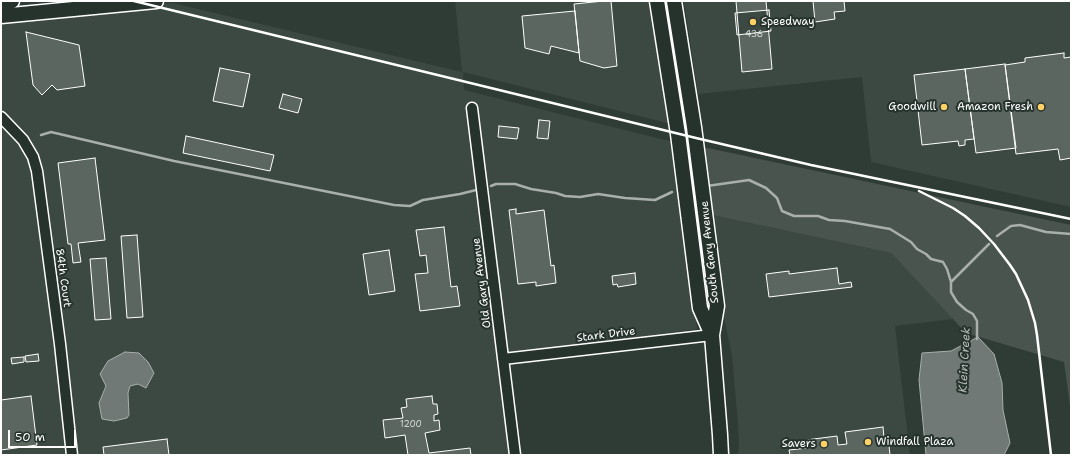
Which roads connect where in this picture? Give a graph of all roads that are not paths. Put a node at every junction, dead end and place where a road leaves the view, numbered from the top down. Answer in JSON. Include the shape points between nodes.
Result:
{"nodes":[{"id":1,"x":12,"y":1,"type":"edge"},
{"id":2,"x":156,"y":1,"type":"edge"},
{"id":3,"x":657,"y":1,"type":"edge"},
{"id":4,"x":674,"y":1,"type":"edge"},
{"id":5,"x":1,"y":2,"type":"edge"},
{"id":6,"x":1,"y":16,"type":"edge"},
{"id":7,"x":472,"y":108,"type":"dead end"},
{"id":8,"x":1,"y":117,"type":"edge"},
{"id":9,"x":712,"y":335,"type":"junction"},
{"id":10,"x":503,"y":359,"type":"junction"},
{"id":11,"x":72,"y":455,"type":"edge"},
{"id":12,"x":514,"y":455,"type":"edge"},
{"id":13,"x":721,"y":455,"type":"edge"}],
"edges":[{"from":1,"to":5,"type":"street"},
{"from":2,"to":6,"type":"street"},
{"from":3,"to":9,"type":"street","name":"South Gary Avenue","via":[[678,134],[700,308]]},
{"from":4,"to":9,"type":"street","name":"South Gary Avenue","via":[[694,127],[717,306]]},
{"from":7,"to":10,"type":"street","name":"Old Gary Avenue"},
{"from":8,"to":11,"type":"street","name":"84th Court","via":[[23,140],[33,157],[37,171]]},
{"from":9,"to":10,"type":"street","name":"Stark Drive"},
{"from":9,"to":13,"type":"street"},
{"from":10,"to":12,"type":"street","name":"Old Gary Avenue"}]}
